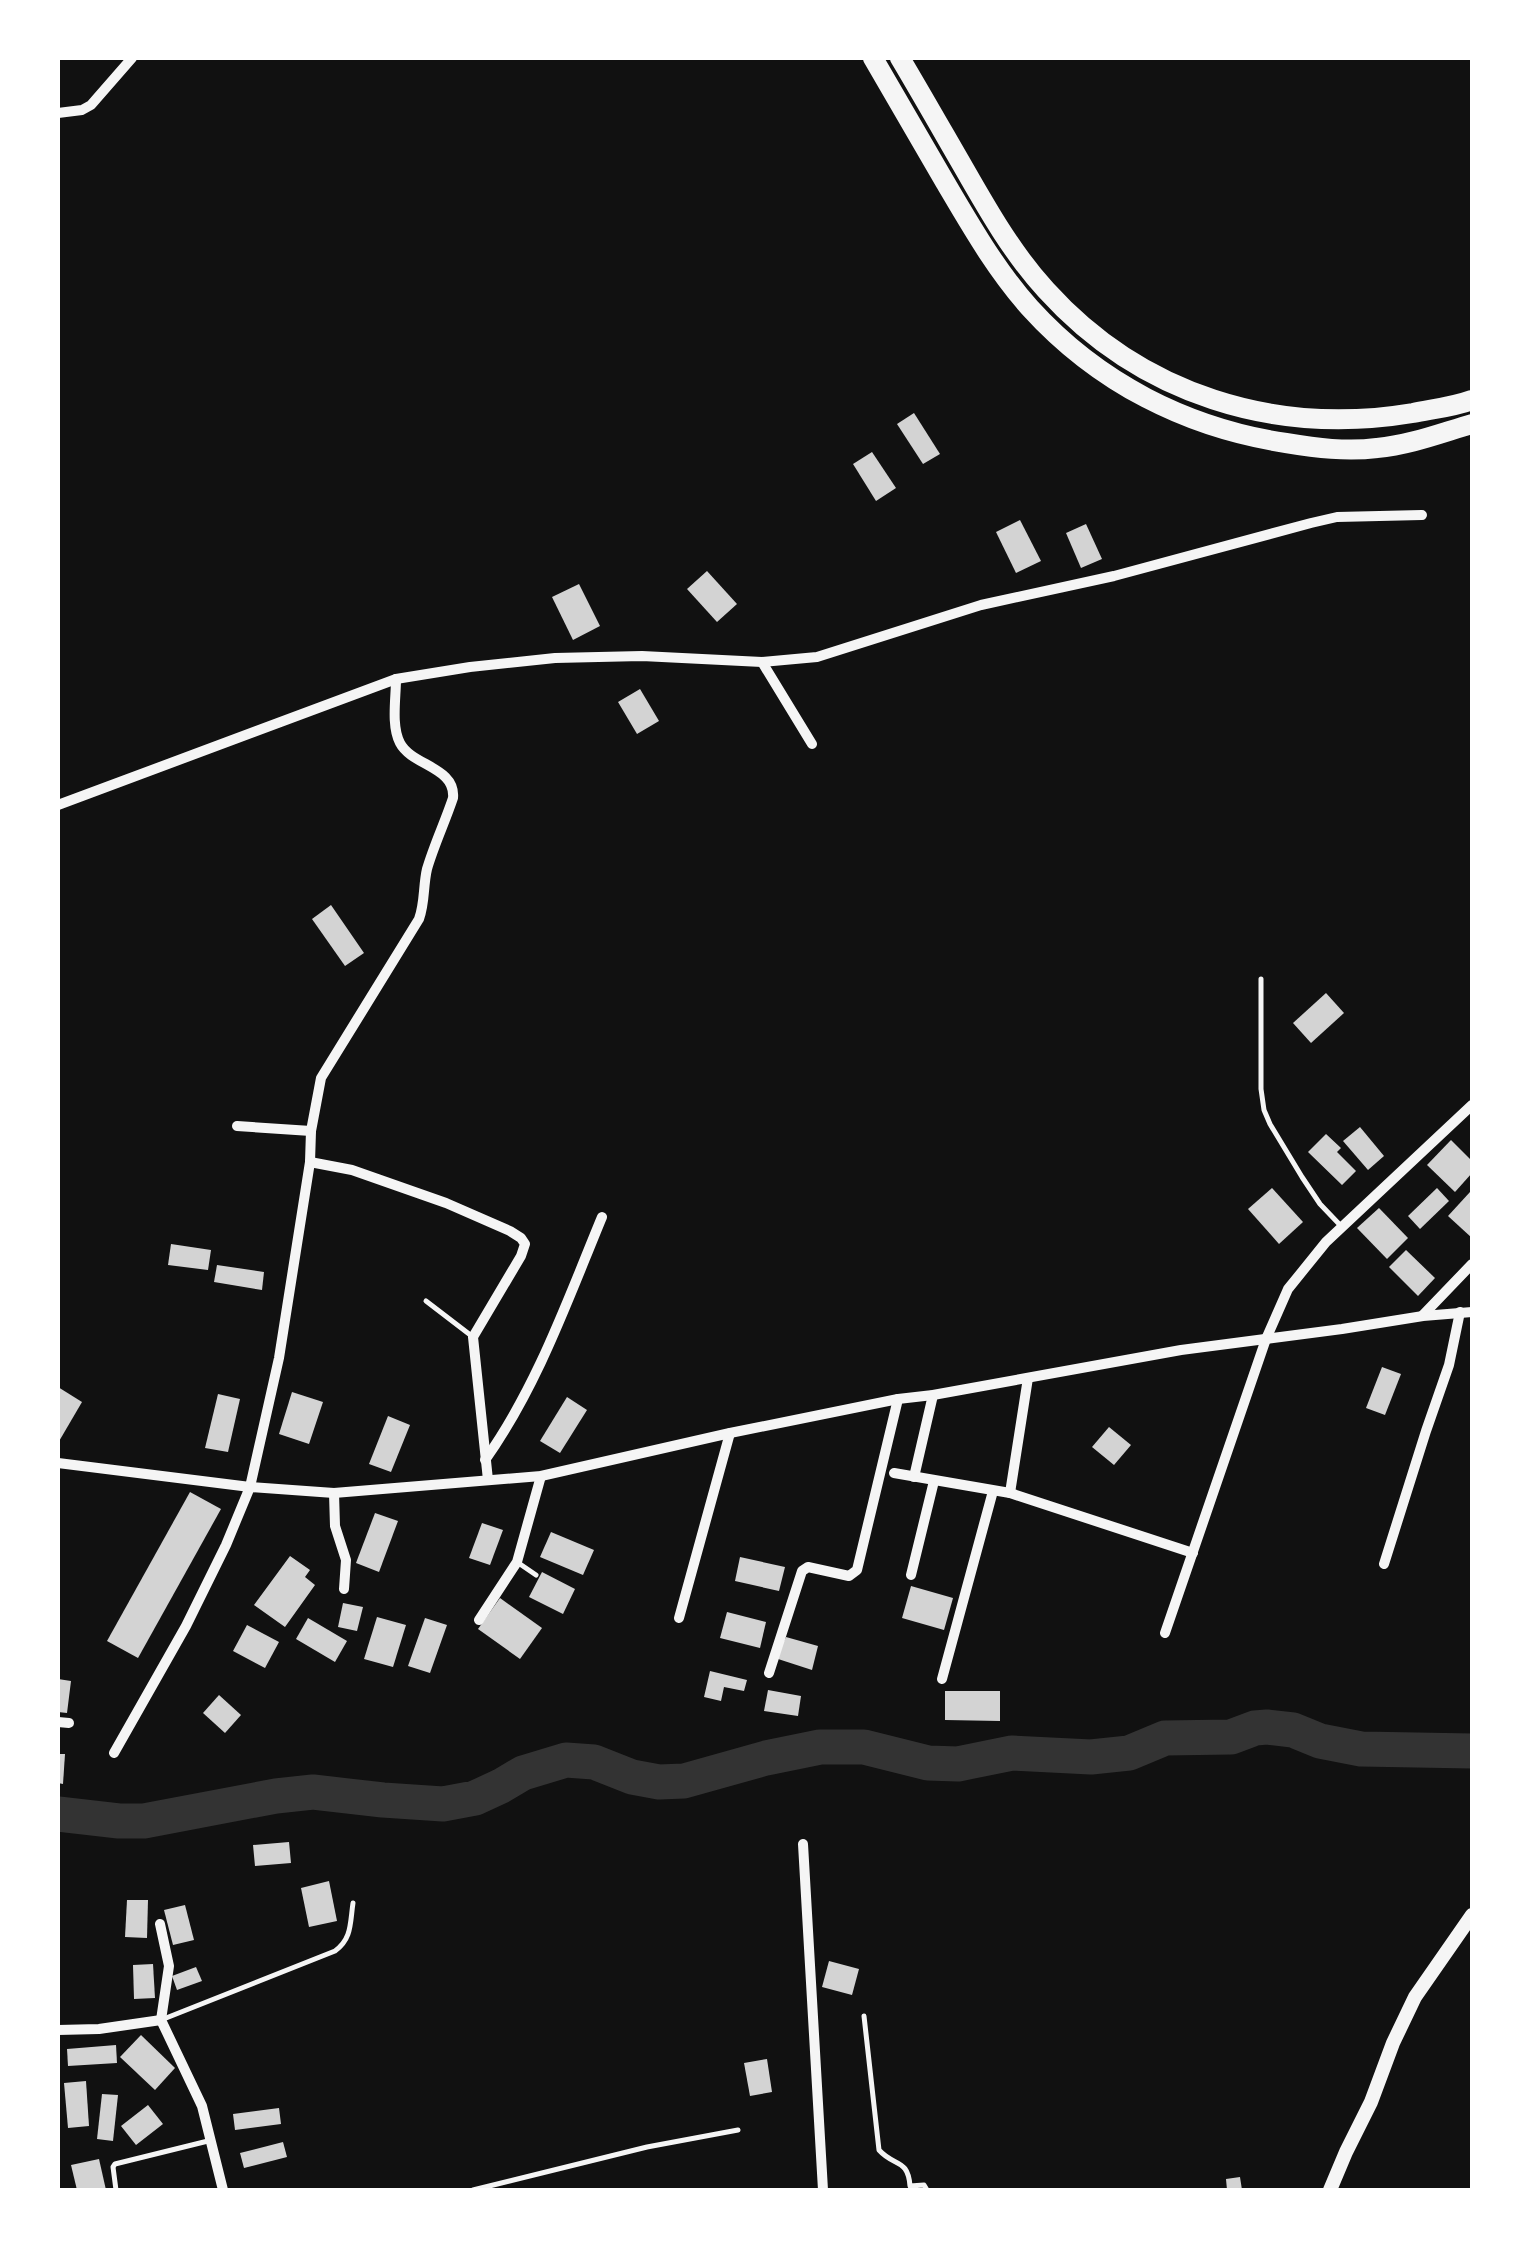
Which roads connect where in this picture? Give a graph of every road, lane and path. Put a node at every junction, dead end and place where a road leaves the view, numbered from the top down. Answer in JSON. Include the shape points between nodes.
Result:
{"nodes":[{"id":1,"x":132,"y":58,"type":"edge"},
{"id":2,"x":872,"y":58,"type":"edge"},
{"id":3,"x":900,"y":58,"type":"edge"},
{"id":4,"x":58,"y":112,"type":"edge"},
{"id":5,"x":1472,"y":400,"type":"edge"},
{"id":6,"x":1472,"y":424,"type":"edge"},
{"id":7,"x":1422,"y":515,"type":"dead end"},
{"id":8,"x":762,"y":662,"type":"junction"},
{"id":9,"x":396,"y":679,"type":"junction"},
{"id":10,"x":812,"y":744,"type":"dead end"},
{"id":11,"x":58,"y":805,"type":"edge"},
{"id":12,"x":1261,"y":979,"type":"dead end"},
{"id":13,"x":1472,"y":1105,"type":"edge"},
{"id":14,"x":238,"y":1126,"type":"dead end"},
{"id":15,"x":311,"y":1131,"type":"junction"},
{"id":16,"x":310,"y":1162,"type":"junction"},
{"id":17,"x":602,"y":1217,"type":"dead end"},
{"id":18,"x":1343,"y":1228,"type":"junction"},
{"id":19,"x":1472,"y":1264,"type":"edge"},
{"id":20,"x":426,"y":1301,"type":"dead end"},
{"id":21,"x":1466,"y":1312,"type":"edge"},
{"id":22,"x":1422,"y":1316,"type":"junction"},
{"id":23,"x":473,"y":1337,"type":"junction"},
{"id":24,"x":1266,"y":1340,"type":"junction"},
{"id":25,"x":1028,"y":1378,"type":"junction"},
{"id":26,"x":934,"y":1395,"type":"junction"},
{"id":27,"x":898,"y":1399,"type":"junction"},
{"id":28,"x":730,"y":1433,"type":"junction"},
{"id":29,"x":485,"y":1461,"type":"junction"},
{"id":30,"x":58,"y":1463,"type":"edge"},
{"id":31,"x":894,"y":1472,"type":"dead end"},
{"id":32,"x":541,"y":1476,"type":"junction"},
{"id":33,"x":914,"y":1477,"type":"junction"},
{"id":34,"x":488,"y":1480,"type":"junction"},
{"id":35,"x":934,"y":1481,"type":"junction"},
{"id":36,"x":250,"y":1487,"type":"junction"},
{"id":37,"x":993,"y":1491,"type":"junction"},
{"id":38,"x":334,"y":1494,"type":"junction"},
{"id":39,"x":1010,"y":1494,"type":"junction"},
{"id":40,"x":1193,"y":1553,"type":"junction"},
{"id":41,"x":518,"y":1562,"type":"junction"},
{"id":42,"x":1384,"y":1564,"type":"dead end"},
{"id":43,"x":536,"y":1575,"type":"dead end"},
{"id":44,"x":911,"y":1575,"type":"dead end"},
{"id":45,"x":344,"y":1589,"type":"dead end"},
{"id":46,"x":679,"y":1618,"type":"dead end"},
{"id":47,"x":480,"y":1620,"type":"dead end"},
{"id":48,"x":1165,"y":1634,"type":"dead end"},
{"id":49,"x":769,"y":1673,"type":"dead end"},
{"id":50,"x":942,"y":1679,"type":"dead end"},
{"id":51,"x":114,"y":1753,"type":"dead end"},
{"id":52,"x":803,"y":1844,"type":"dead end"},
{"id":53,"x":353,"y":1903,"type":"dead end"},
{"id":54,"x":1472,"y":1915,"type":"edge"},
{"id":55,"x":160,"y":1924,"type":"dead end"},
{"id":56,"x":864,"y":2016,"type":"dead end"},
{"id":57,"x":162,"y":2020,"type":"junction"},
{"id":58,"x":58,"y":2030,"type":"edge"},
{"id":59,"x":738,"y":2130,"type":"dead end"},
{"id":60,"x":211,"y":2140,"type":"junction"},
{"id":61,"x":116,"y":2190,"type":"edge"},
{"id":62,"x":223,"y":2190,"type":"edge"},
{"id":63,"x":472,"y":2190,"type":"edge"},
{"id":64,"x":823,"y":2190,"type":"edge"},
{"id":65,"x":927,"y":2190,"type":"edge"},
{"id":66,"x":1330,"y":2190,"type":"edge"}],
"edges":[{"from":1,"to":4,"type":"street","via":[[91,105]]},
{"from":2,"to":6,"type":"highway","via":[[983,246],[1030,307],[1108,377],[1206,425],[1316,448],[1375,449]]},
{"from":3,"to":5,"type":"highway","via":[[1000,230],[1045,289],[1122,355],[1223,404],[1280,416],[1378,418]]},
{"from":7,"to":8,"type":"street","via":[[1310,522],[982,605],[816,657]]},
{"from":8,"to":9,"type":"street","via":[[555,658]]},
{"from":8,"to":10,"type":"street"},
{"from":9,"to":11,"type":"street"},
{"from":9,"to":15,"type":"street","via":[[398,740],[449,781],[453,798],[425,876],[420,919],[321,1078]]},
{"from":12,"to":18,"type":"lane","via":[[1264,1110],[1320,1204]]},
{"from":13,"to":18,"type":"street"},
{"from":14,"to":15,"type":"street"},
{"from":15,"to":16,"type":"street"},
{"from":16,"to":23,"type":"street","via":[[446,1203],[521,1238],[521,1256]]},
{"from":16,"to":36,"type":"street"},
{"from":17,"to":29,"type":"street","via":[[550,1341]]},
{"from":18,"to":24,"type":"street","via":[[1288,1289]]},
{"from":19,"to":22,"type":"street"},
{"from":20,"to":23,"type":"lane"},
{"from":21,"to":22,"type":"street"},
{"from":21,"to":42,"type":"street"},
{"from":22,"to":24,"type":"street"},
{"from":23,"to":29,"type":"street"},
{"from":24,"to":25,"type":"street"},
{"from":24,"to":40,"type":"street"},
{"from":25,"to":26,"type":"street"},
{"from":25,"to":39,"type":"street"},
{"from":26,"to":27,"type":"street"},
{"from":26,"to":33,"type":"street"},
{"from":27,"to":28,"type":"street"},
{"from":27,"to":49,"type":"street","via":[[857,1570],[849,1576],[802,1570]]},
{"from":28,"to":32,"type":"street"},
{"from":28,"to":46,"type":"street"},
{"from":29,"to":34,"type":"street"},
{"from":30,"to":36,"type":"street"},
{"from":31,"to":33,"type":"street"},
{"from":32,"to":34,"type":"street"},
{"from":32,"to":41,"type":"street"},
{"from":33,"to":35,"type":"street"},
{"from":34,"to":38,"type":"street"},
{"from":35,"to":37,"type":"street"},
{"from":35,"to":44,"type":"street"},
{"from":36,"to":38,"type":"street"},
{"from":36,"to":51,"type":"street","via":[[186,1626]]},
{"from":37,"to":39,"type":"street"},
{"from":37,"to":50,"type":"street"},
{"from":38,"to":45,"type":"street","via":[[346,1560]]},
{"from":39,"to":40,"type":"street"},
{"from":40,"to":48,"type":"street"},
{"from":41,"to":43,"type":"lane"},
{"from":41,"to":47,"type":"street"},
{"from":52,"to":64,"type":"street"},
{"from":53,"to":57,"type":"lane","via":[[349,1935],[335,1951]]},
{"from":54,"to":66,"type":"street","via":[[1415,1997]]},
{"from":55,"to":57,"type":"street","via":[[169,1966]]},
{"from":56,"to":65,"type":"lane","via":[[879,2150],[908,2170],[910,2186],[924,2184]]},
{"from":57,"to":58,"type":"street"},
{"from":57,"to":60,"type":"street"},
{"from":59,"to":63,"type":"lane"},
{"from":60,"to":61,"type":"lane","via":[[115,2164]]},
{"from":60,"to":62,"type":"street"}]}
